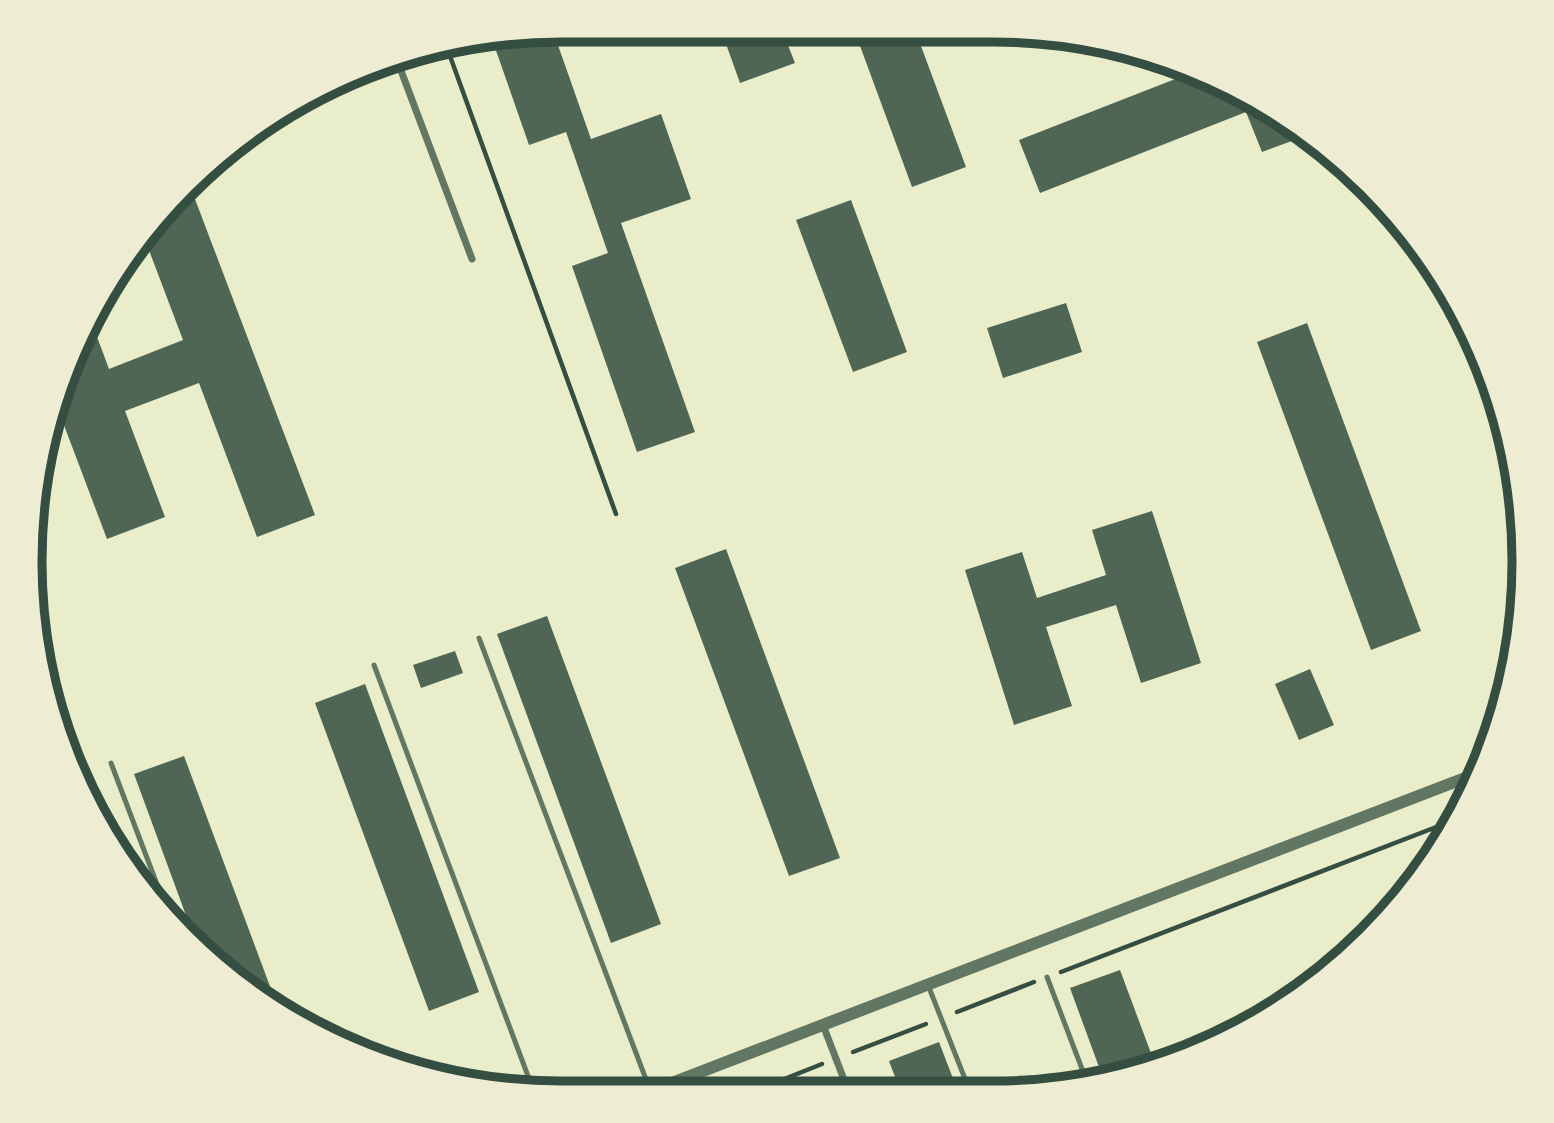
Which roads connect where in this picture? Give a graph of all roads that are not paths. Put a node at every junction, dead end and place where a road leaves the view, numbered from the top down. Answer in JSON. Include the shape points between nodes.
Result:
{"nodes":[{"id":1,"x":400,"y":68,"type":"edge"},
{"id":2,"x":472,"y":259,"type":"dead end"},
{"id":3,"x":480,"y":638,"type":"dead end"},
{"id":4,"x":374,"y":665,"type":"dead end"},
{"id":5,"x":111,"y":763,"type":"dead end"},
{"id":6,"x":1464,"y":779,"type":"edge"},
{"id":7,"x":159,"y":890,"type":"edge"},
{"id":8,"x":1047,"y":977,"type":"road end"},
{"id":9,"x":928,"y":985,"type":"junction"},
{"id":10,"x":823,"y":1025,"type":"junction"},
{"id":11,"x":1084,"y":1073,"type":"edge"},
{"id":12,"x":530,"y":1080,"type":"edge"},
{"id":13,"x":646,"y":1081,"type":"edge"},
{"id":14,"x":676,"y":1081,"type":"edge"},
{"id":15,"x":845,"y":1081,"type":"edge"},
{"id":16,"x":966,"y":1081,"type":"edge"}],
"edges":[{"from":1,"to":2,"type":"street"},
{"from":3,"to":13,"type":"lane"},
{"from":4,"to":12,"type":"lane"},
{"from":5,"to":7,"type":"lane"},
{"from":6,"to":9,"type":"street"},
{"from":8,"to":11,"type":"lane"},
{"from":9,"to":10,"type":"street"},
{"from":9,"to":16,"type":"lane"},
{"from":10,"to":14,"type":"street"},
{"from":10,"to":15,"type":"street"}]}
